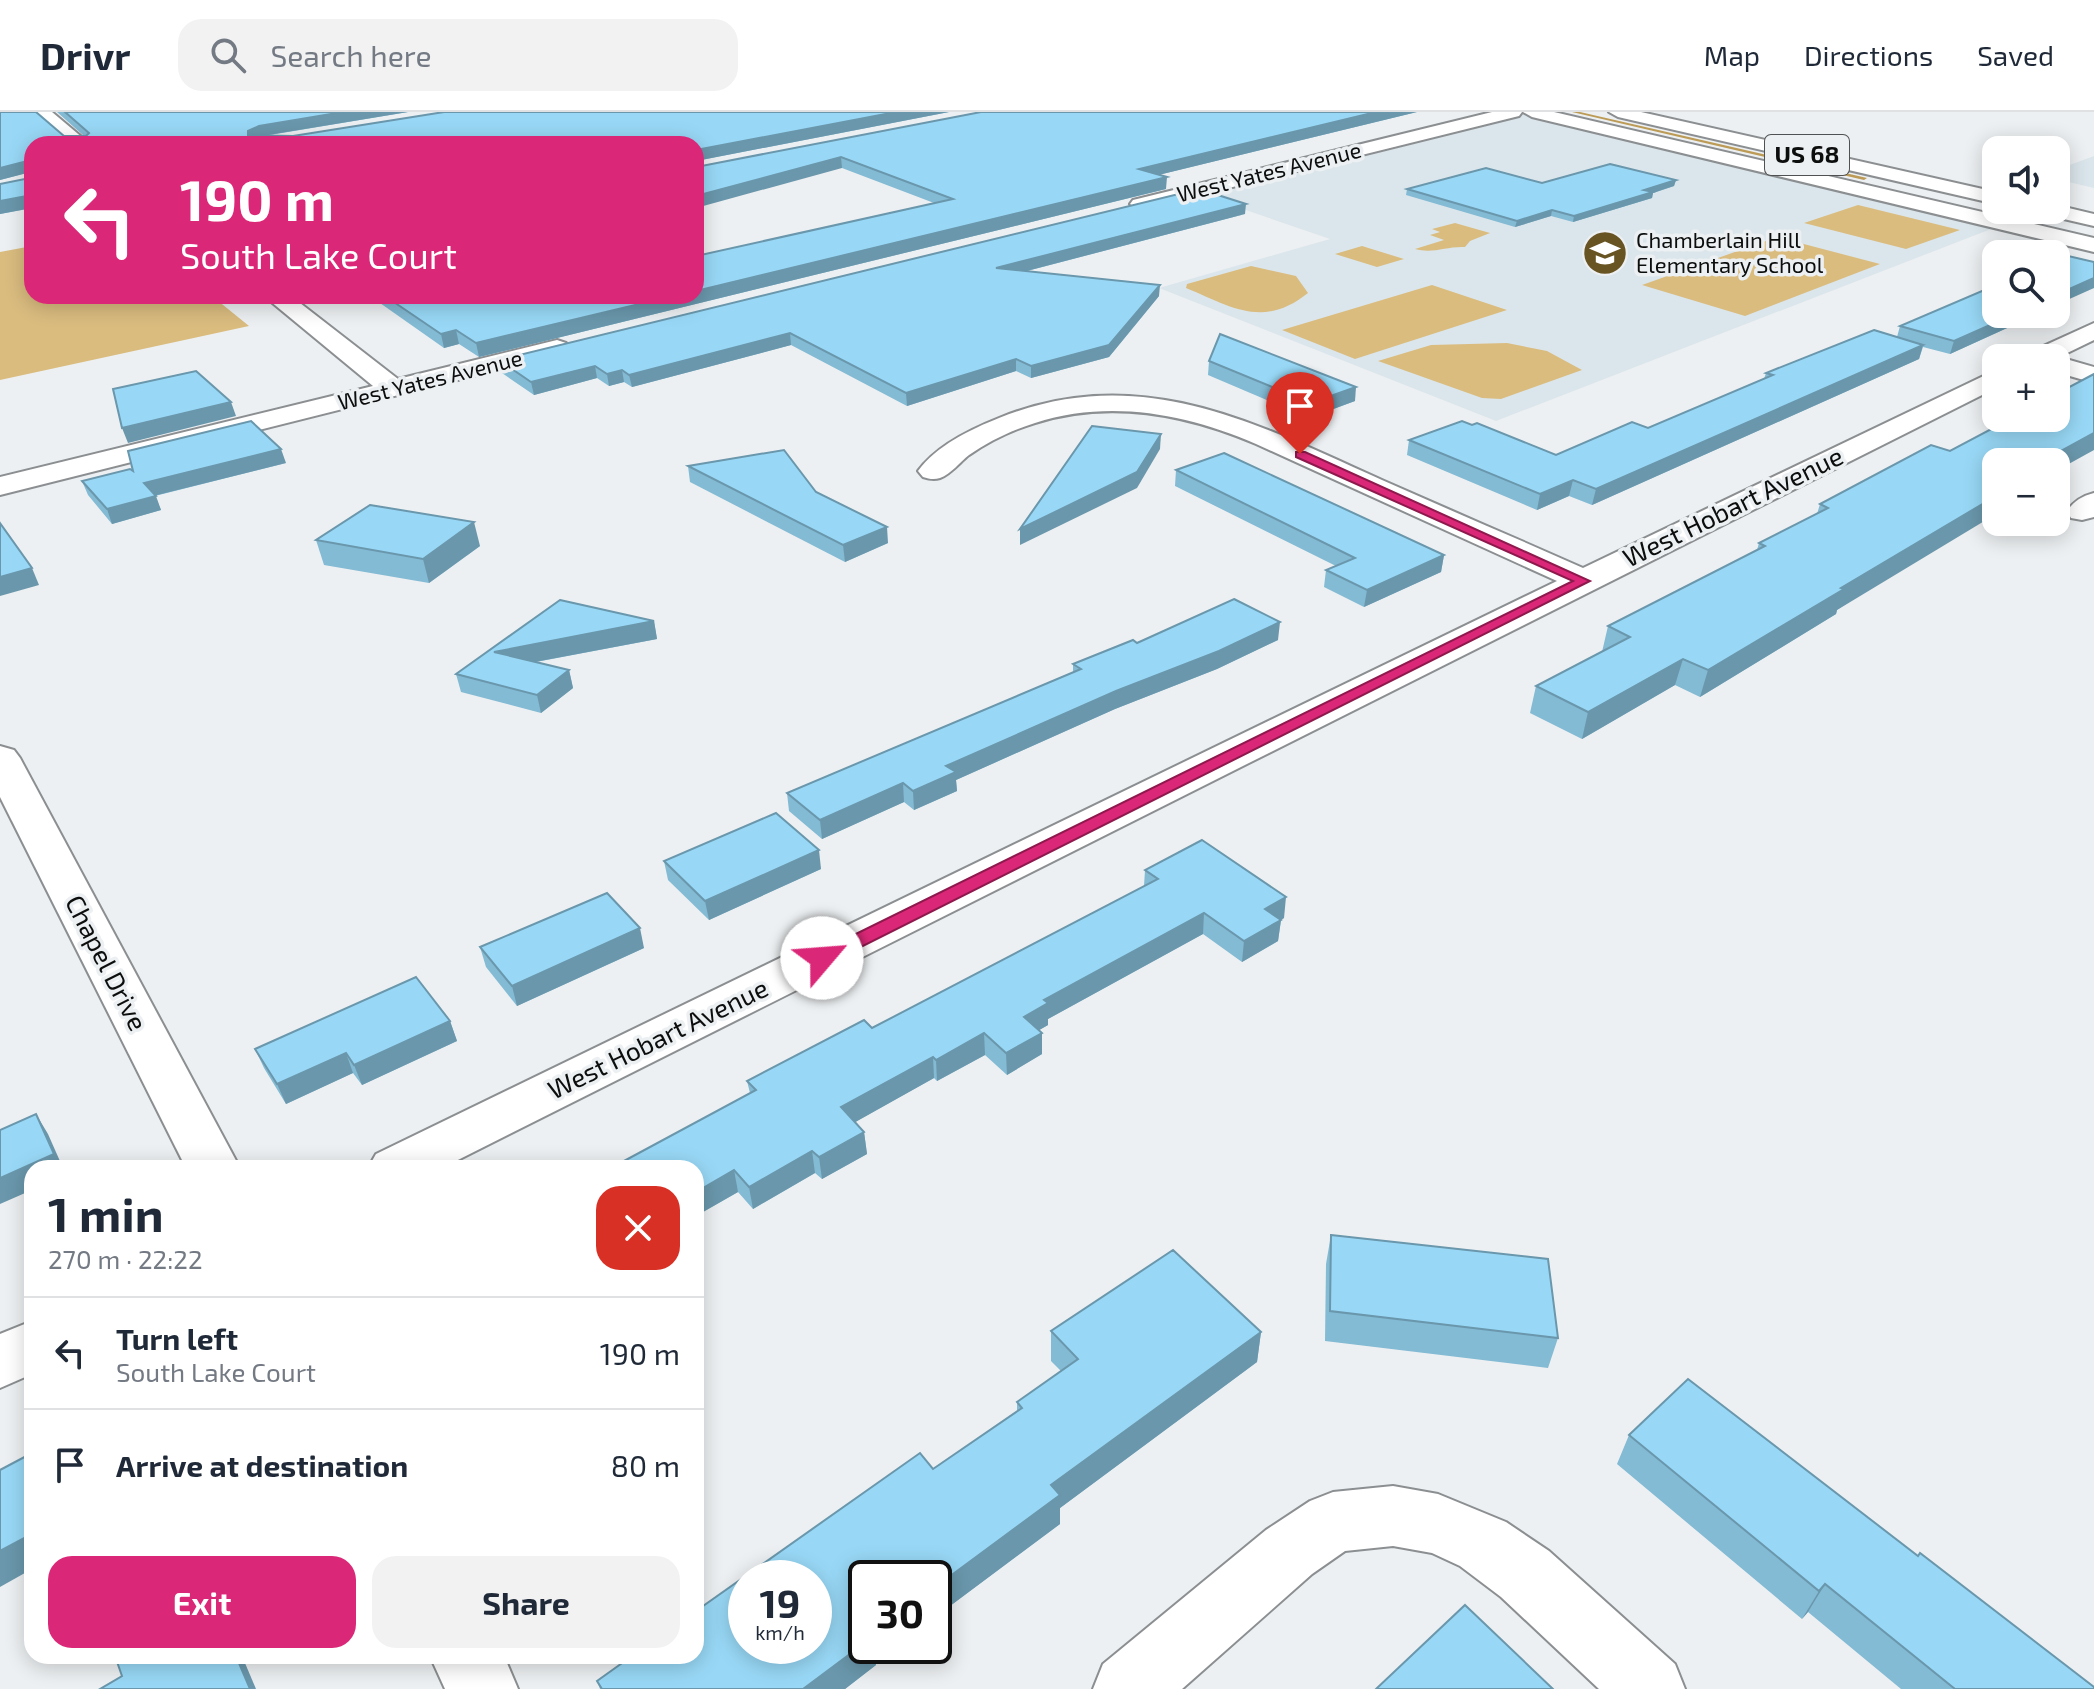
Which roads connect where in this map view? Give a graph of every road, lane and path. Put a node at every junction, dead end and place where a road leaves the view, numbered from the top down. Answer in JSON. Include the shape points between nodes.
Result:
{"nodes":[{"id":1,"x":41,"y":112,"type":"edge"},
{"id":2,"x":1513,"y":112,"type":"edge"},
{"id":3,"x":1532,"y":112,"type":"edge"},
{"id":4,"x":1618,"y":112,"type":"edge"},
{"id":5,"x":1677,"y":112,"type":"edge"},
{"id":6,"x":71,"y":136,"type":"edge"},
{"id":7,"x":1982,"y":180,"type":"edge"},
{"id":8,"x":1982,"y":195,"type":"edge"},
{"id":9,"x":2070,"y":199,"type":"edge"},
{"id":10,"x":2094,"y":204,"type":"edge"},
{"id":11,"x":1118,"y":209,"type":"edge"},
{"id":12,"x":2070,"y":215,"type":"edge"},
{"id":13,"x":2094,"y":220,"type":"edge"},
{"id":14,"x":2094,"y":245,"type":"edge"},
{"id":15,"x":286,"y":304,"type":"edge"},
{"id":16,"x":2094,"y":330,"type":"edge"},
{"id":17,"x":579,"y":343,"type":"edge"},
{"id":18,"x":2066,"y":344,"type":"edge"},
{"id":19,"x":2070,"y":368,"type":"edge"},
{"id":20,"x":2094,"y":375,"type":"edge"},
{"id":21,"x":1982,"y":385,"type":"edge"},
{"id":22,"x":394,"y":389,"type":"junction"},
{"id":23,"x":933,"y":471,"type":"dead end"},
{"id":24,"x":0,"y":486,"type":"edge"},
{"id":25,"x":1584,"y":581,"type":"junction"},
{"id":26,"x":3,"y":768,"type":"edge"},
{"id":27,"x":209,"y":1160,"type":"edge"},
{"id":28,"x":411,"y":1160,"type":"edge"},
{"id":29,"x":24,"y":1350,"type":"edge"},
{"id":30,"x":0,"y":1362,"type":"edge"},
{"id":31,"x":469,"y":1664,"type":"edge"},
{"id":32,"x":483,"y":1689,"type":"edge"},
{"id":33,"x":1128,"y":1689,"type":"edge"},
{"id":34,"x":1650,"y":1689,"type":"edge"}],
"edges":[{"from":1,"to":6,"type":"main road"},
{"from":2,"to":11,"type":"main road","name":"West Yates Avenue"},
{"from":3,"to":14,"type":"main road"},
{"from":4,"to":8,"type":"main road","number":"US 68"},
{"from":5,"to":7,"type":"main road","number":"US 68"},
{"from":9,"to":10,"type":"main road"},
{"from":12,"to":13,"type":"main road"},
{"from":15,"to":22,"type":"main road"},
{"from":16,"to":18,"type":"main road"},
{"from":17,"to":22,"type":"main road","name":"West Yates Avenue"},
{"from":19,"to":20,"type":"main road"},
{"from":21,"to":25,"type":"main road","name":"West Hobart Avenue"},
{"from":22,"to":24,"type":"main road","name":"West Yates Avenue"},
{"from":23,"to":25,"type":"main road","via":[[980,435],[1049,411],[1104,404],[1181,409],[1244,429]]},
{"from":25,"to":28,"type":"main road","name":"West Hobart Avenue"},
{"from":26,"to":27,"type":"main road","name":"Chapel Drive"},
{"from":29,"to":30,"type":"main road"},
{"from":31,"to":32,"type":"main road"},
{"from":33,"to":34,"type":"main road","via":[[1289,1552],[1333,1522],[1393,1516],[1438,1524],[1483,1544],[1525,1574]]}]}
